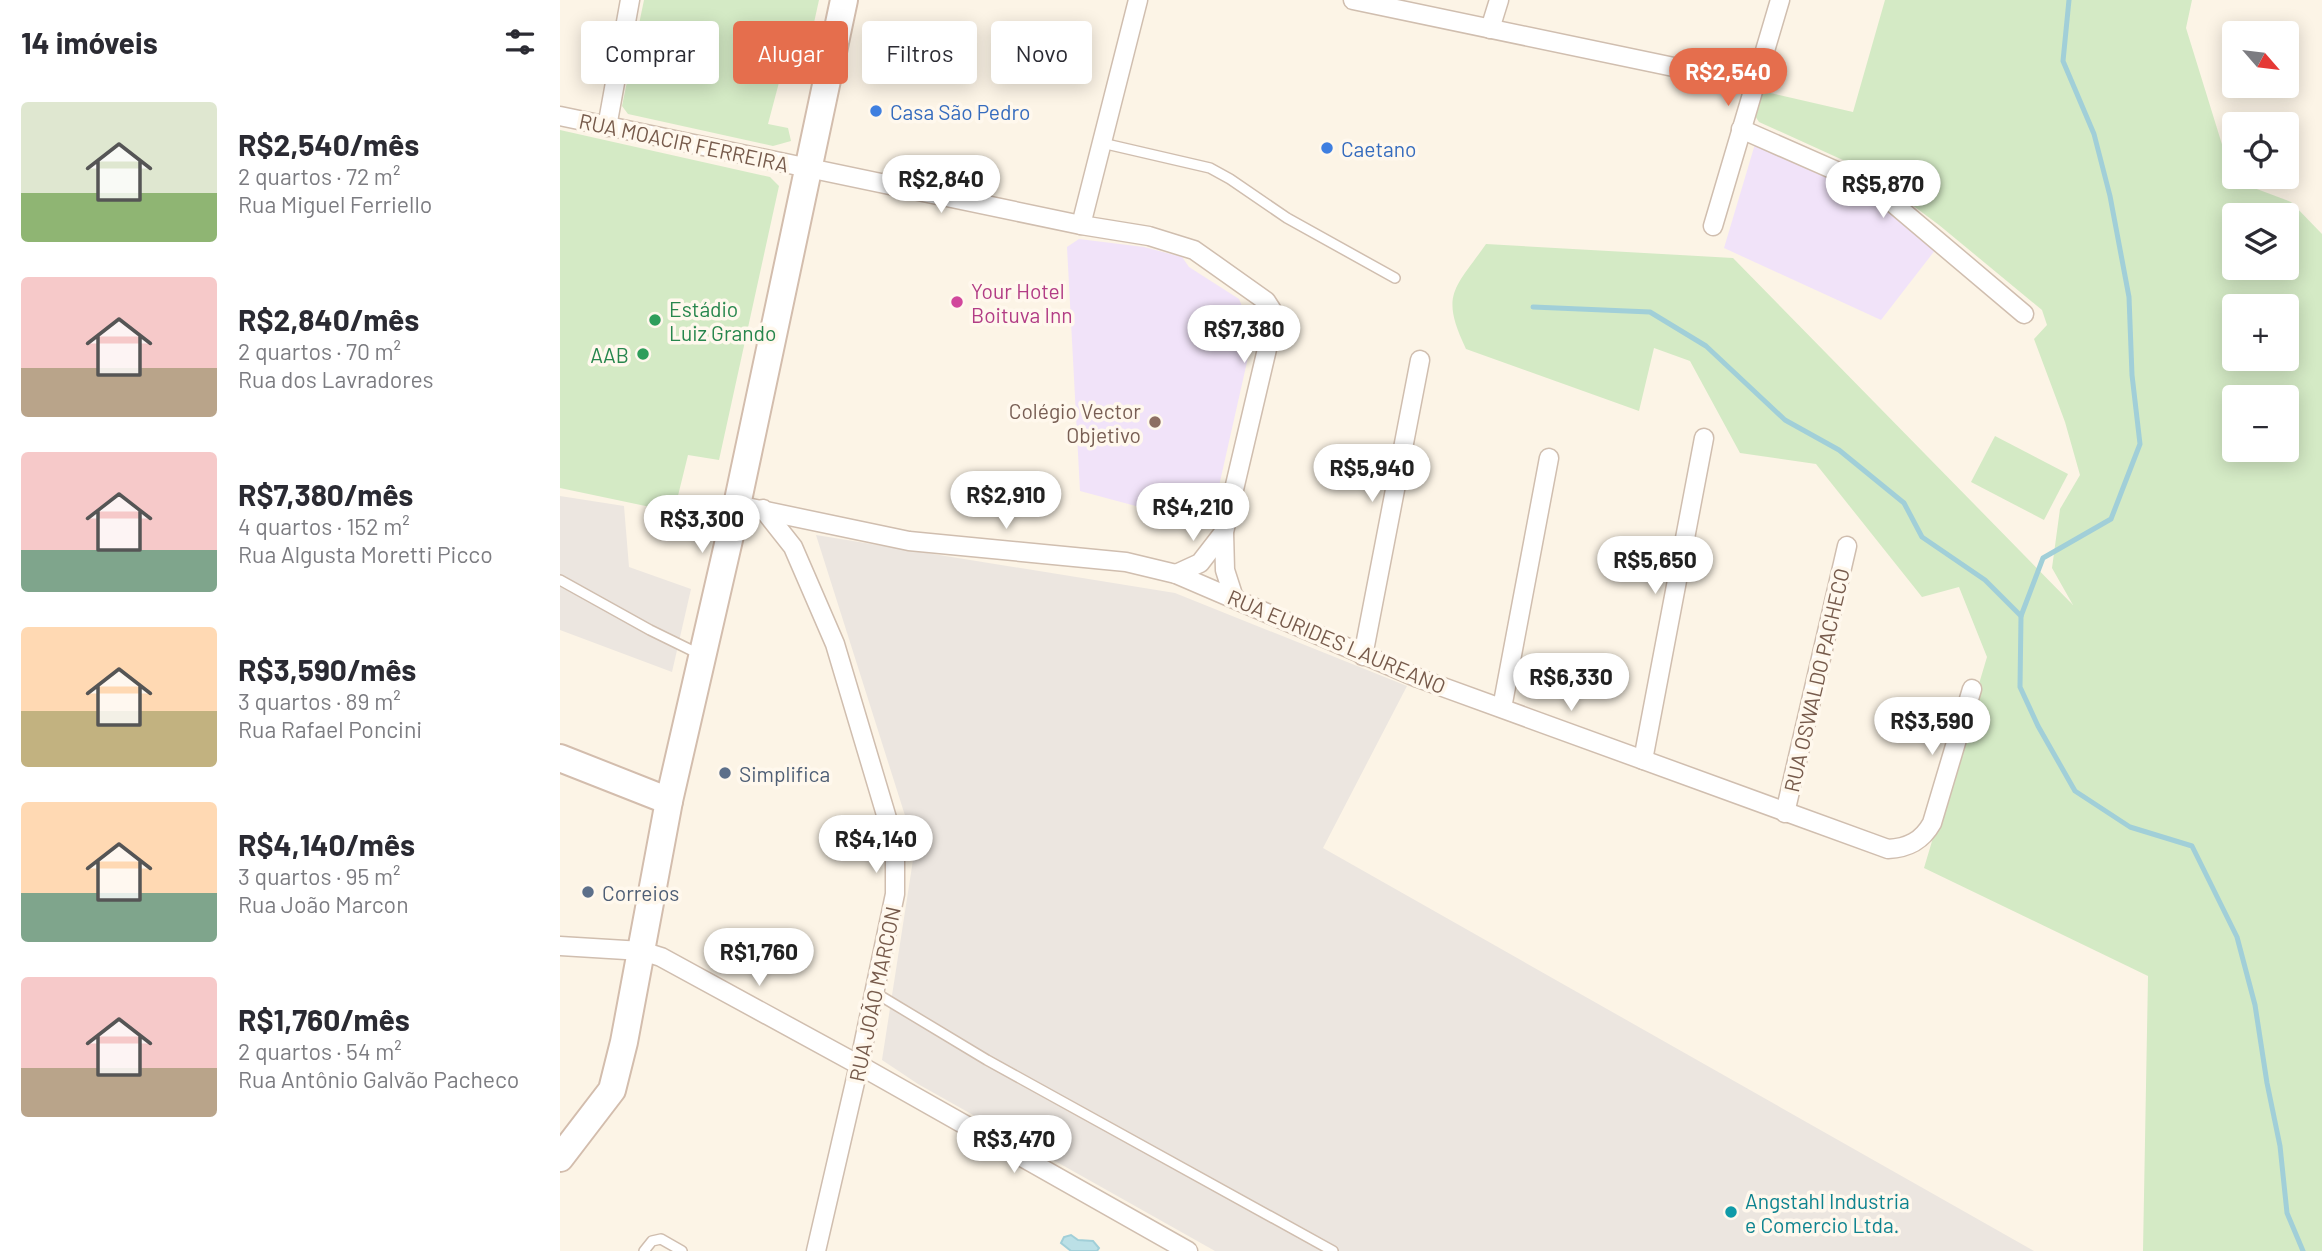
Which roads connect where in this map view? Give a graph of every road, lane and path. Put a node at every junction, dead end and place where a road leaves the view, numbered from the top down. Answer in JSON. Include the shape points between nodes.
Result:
{"nodes":[{"id":1,"x":628,"y":0,"type":"edge"},
{"id":2,"x":844,"y":0,"type":"edge"},
{"id":3,"x":1138,"y":0,"type":"edge"},
{"id":4,"x":1353,"y":0,"type":"edge"},
{"id":5,"x":1499,"y":0,"type":"edge"},
{"id":6,"x":1780,"y":0,"type":"edge"},
{"id":7,"x":1490,"y":29,"type":"junction"},
{"id":8,"x":1755,"y":84,"type":"junction"},
{"id":9,"x":560,"y":116,"type":"edge"},
{"id":10,"x":607,"y":127,"type":"junction"},
{"id":11,"x":1741,"y":129,"type":"junction"},
{"id":12,"x":1102,"y":142,"type":"junction"},
{"id":13,"x":809,"y":167,"type":"junction"},
{"id":14,"x":1081,"y":225,"type":"junction"},
{"id":15,"x":1713,"y":226,"type":"dead end"},
{"id":16,"x":1395,"y":278,"type":"dead end"},
{"id":17,"x":2024,"y":314,"type":"dead end"},
{"id":18,"x":1420,"y":360,"type":"dead end"},
{"id":19,"x":1704,"y":438,"type":"dead end"},
{"id":20,"x":1549,"y":458,"type":"dead end"},
{"id":21,"x":750,"y":507,"type":"junction"},
{"id":22,"x":1224,"y":532,"type":"junction"},
{"id":23,"x":1847,"y":546,"type":"dead end"},
{"id":24,"x":1176,"y":574,"type":"junction"},
{"id":25,"x":560,"y":580,"type":"edge"},
{"id":26,"x":1234,"y":598,"type":"junction"},
{"id":27,"x":704,"y":656,"type":"junction"},
{"id":28,"x":1363,"y":656,"type":"junction"},
{"id":29,"x":1972,"y":689,"type":"dead end"},
{"id":30,"x":1502,"y":708,"type":"junction"},
{"id":31,"x":560,"y":758,"type":"edge"},
{"id":32,"x":1643,"y":760,"type":"junction"},
{"id":33,"x":669,"y":801,"type":"junction"},
{"id":34,"x":1785,"y":813,"type":"junction"},
{"id":35,"x":560,"y":946,"type":"edge"},
{"id":36,"x":642,"y":951,"type":"junction"},
{"id":37,"x":874,"y":992,"type":"junction"},
{"id":38,"x":859,"y":1065,"type":"junction"},
{"id":39,"x":560,"y":1158,"type":"edge"},
{"id":40,"x":644,"y":1251,"type":"edge"},
{"id":41,"x":681,"y":1251,"type":"edge"},
{"id":42,"x":816,"y":1251,"type":"edge"},
{"id":43,"x":1188,"y":1251,"type":"edge"},
{"id":44,"x":1333,"y":1251,"type":"edge"}],
"edges":[{"from":1,"to":10,"type":"street"},
{"from":2,"to":13,"type":"main road"},
{"from":3,"to":12,"type":"street"},
{"from":4,"to":7,"type":"street"},
{"from":5,"to":7,"type":"street"},
{"from":6,"to":8,"type":"street"},
{"from":7,"to":8,"type":"street"},
{"from":8,"to":11,"type":"street"},
{"from":9,"to":10,"type":"street","name":"RUA MOACIR FERREIRA"},
{"from":10,"to":13,"type":"street","name":"RUA MOACIR FERREIRA"},
{"from":11,"to":15,"type":"street"},
{"from":11,"to":17,"type":"street","via":[[1875,188]]},
{"from":12,"to":14,"type":"street"},
{"from":12,"to":16,"type":"lane","via":[[1210,168],[1287,218]]},
{"from":13,"to":14,"type":"street","name":"RUA MOACIR FERREIRA"},
{"from":13,"to":21,"type":"main road"},
{"from":14,"to":22,"type":"street","name":"RUA MOACIR FERREIRA","via":[[1149,236],[1194,250],[1274,311]]},
{"from":18,"to":28,"type":"street"},
{"from":19,"to":32,"type":"street"},
{"from":20,"to":30,"type":"street"},
{"from":21,"to":24,"type":"street","name":"RUA EURIDES LAUREANO","via":[[909,541],[1126,562]]},
{"from":21,"to":27,"type":"main road"},
{"from":21,"to":37,"type":"street","name":"RUA JOÃO MARCON","via":[[793,547],[835,644],[894,839],[895,894]]},
{"from":22,"to":24,"type":"street","via":[[1200,564]]},
{"from":22,"to":26,"type":"street","via":[[1225,570]]},
{"from":23,"to":34,"type":"street","name":"RUA OSWALDO PACHECO"},
{"from":24,"to":26,"type":"street","name":"RUA EURIDES LAUREANO"},
{"from":25,"to":27,"type":"lane"},
{"from":26,"to":28,"type":"street","name":"RUA EURIDES LAUREANO"},
{"from":27,"to":33,"type":"main road"},
{"from":28,"to":30,"type":"street","name":"RUA EURIDES LAUREANO"},
{"from":29,"to":34,"type":"street","name":"RUA EURIDES LAUREANO","via":[[1936,816],[1924,837],[1888,849]]},
{"from":30,"to":32,"type":"street","name":"RUA EURIDES LAUREANO"},
{"from":31,"to":33,"type":"main road"},
{"from":32,"to":34,"type":"street","name":"RUA EURIDES LAUREANO"},
{"from":33,"to":36,"type":"main road"},
{"from":35,"to":36,"type":"street"},
{"from":36,"to":38,"type":"street"},
{"from":36,"to":39,"type":"main road","via":[[612,1090]]},
{"from":37,"to":38,"type":"street","name":"RUA JOÃO MARCON"},
{"from":37,"to":44,"type":"lane","via":[[987,1060]]},
{"from":38,"to":42,"type":"street","name":"RUA JOÃO MARCON"},
{"from":38,"to":43,"type":"street"},
{"from":40,"to":41,"type":"lane","via":[[652,1241],[661,1239]]}]}
